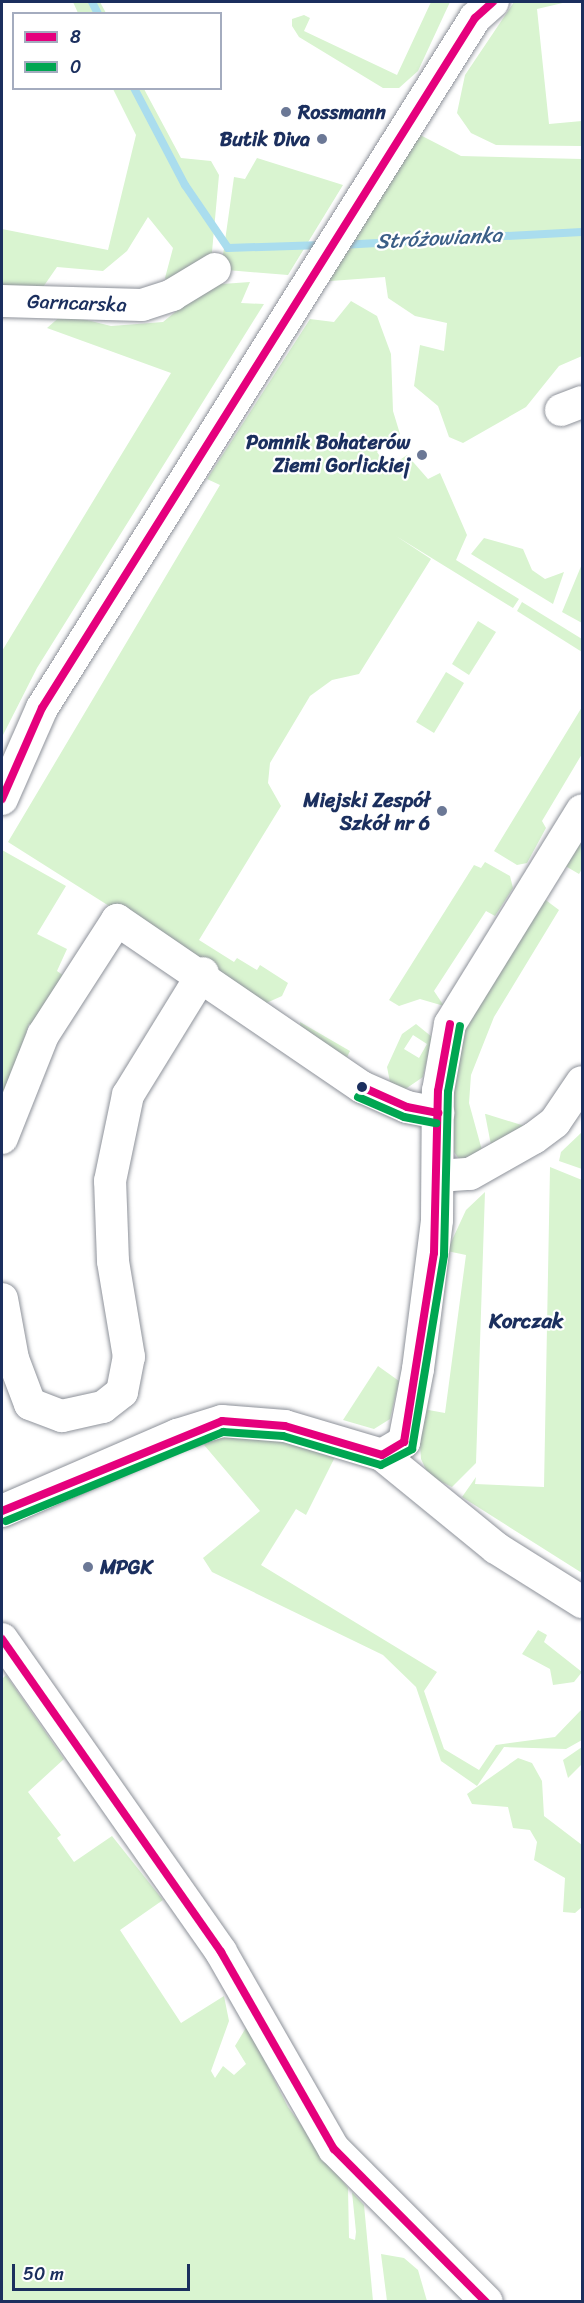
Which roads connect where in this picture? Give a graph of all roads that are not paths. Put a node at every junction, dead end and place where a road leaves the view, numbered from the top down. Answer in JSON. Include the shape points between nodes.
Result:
{"nodes":[{"id":1,"x":482,"y":7,"type":"edge"},
{"id":2,"x":214,"y":268,"type":"dead end"},
{"id":3,"x":2,"y":301,"type":"edge"},
{"id":4,"x":2,"y":799,"type":"edge"},
{"id":5,"x":582,"y":810,"type":"edge"},
{"id":6,"x":203,"y":973,"type":"junction"},
{"id":7,"x":582,"y":1083,"type":"edge"},
{"id":8,"x":438,"y":1113,"type":"junction"},
{"id":9,"x":2,"y":1138,"type":"edge"},
{"id":10,"x":438,"y":1176,"type":"junction"},
{"id":11,"x":2,"y":1299,"type":"edge"},
{"id":12,"x":382,"y":1455,"type":"junction"},
{"id":13,"x":2,"y":1511,"type":"edge"},
{"id":14,"x":582,"y":1602,"type":"edge"},
{"id":15,"x":2,"y":1639,"type":"edge"},
{"id":16,"x":487,"y":2301,"type":"edge"}],
"edges":[{"from":1,"to":4,"type":"street","via":[[42,708]]},
{"from":2,"to":3,"type":"street","name":"Garncarska","via":[[172,295],[142,305]]},
{"from":5,"to":8,"type":"street","via":[[450,1024]]},
{"from":6,"to":8,"type":"street","via":[[362,1087],[407,1107]]},
{"from":6,"to":9,"type":"street","via":[[117,920],[43,1035]]},
{"from":6,"to":11,"type":"street","via":[[128,1095],[110,1181],[113,1261],[129,1357],[122,1392],[103,1407],[62,1416],[30,1404],[14,1359]]},
{"from":7,"to":10,"type":"street","via":[[555,1122],[534,1138],[470,1174]]},
{"from":8,"to":10,"type":"street"},
{"from":10,"to":12,"type":"street","via":[[437,1220],[414,1394],[404,1442]]},
{"from":12,"to":13,"type":"street","via":[[285,1426],[222,1421],[177,1435]]},
{"from":12,"to":14,"type":"street","via":[[496,1548]]},
{"from":15,"to":16,"type":"street","via":[[220,1952],[334,2149]]}]}
